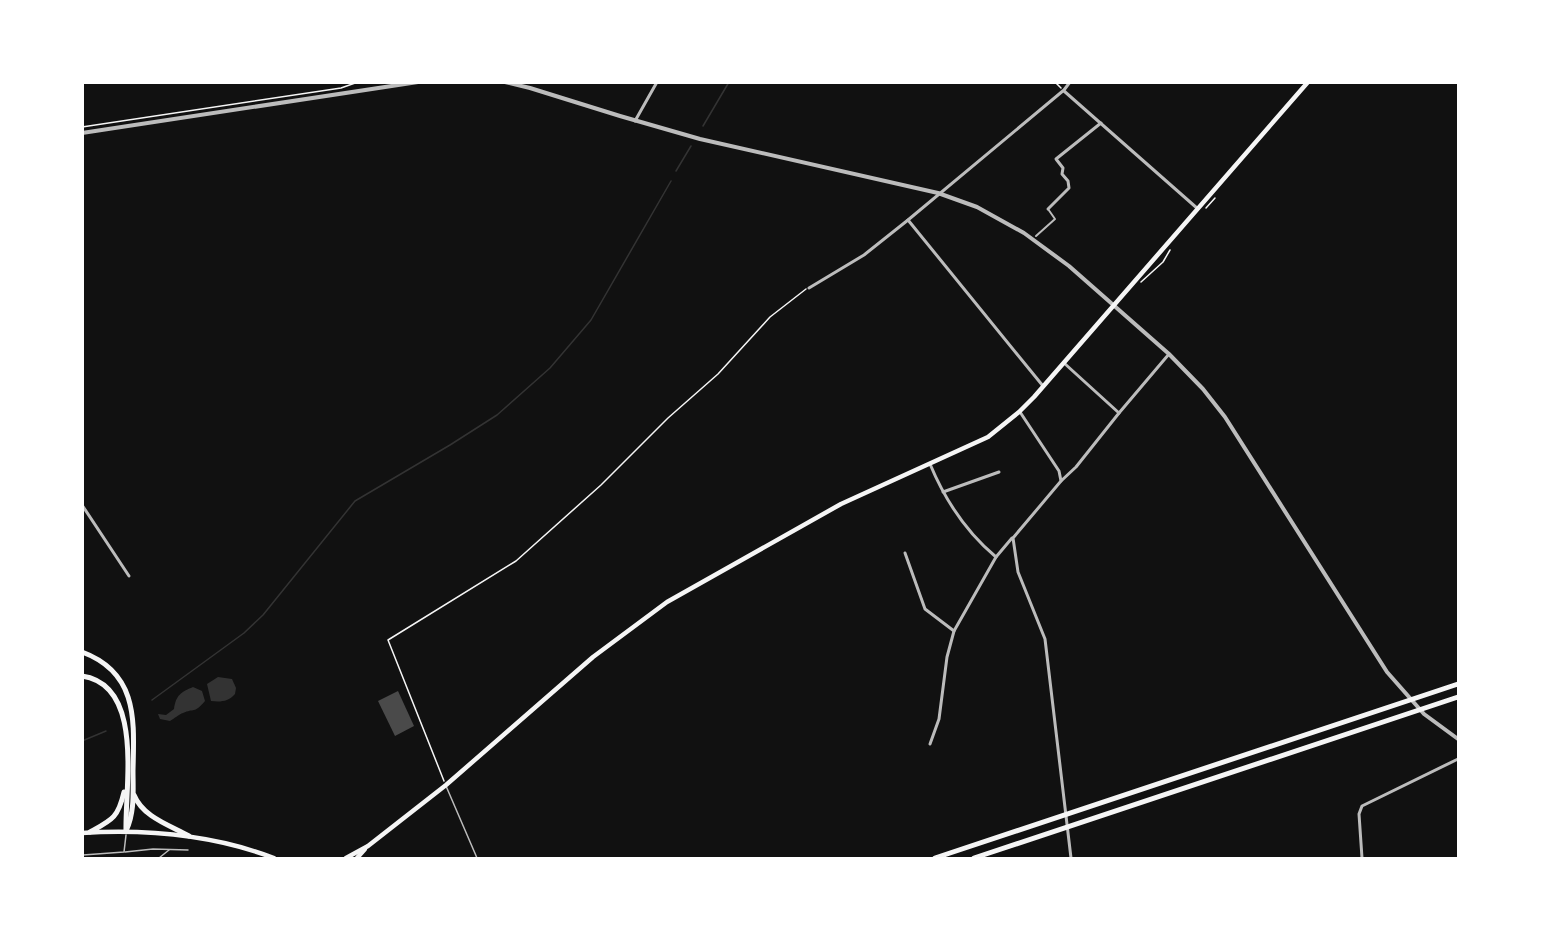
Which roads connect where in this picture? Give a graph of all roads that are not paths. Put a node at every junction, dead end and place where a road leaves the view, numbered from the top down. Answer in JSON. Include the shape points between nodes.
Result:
{"nodes":[{"id":1,"x":418,"y":82,"type":"edge"},
{"id":2,"x":506,"y":82,"type":"edge"},
{"id":3,"x":657,"y":82,"type":"edge"},
{"id":4,"x":1070,"y":82,"type":"edge"},
{"id":5,"x":1308,"y":82,"type":"edge"},
{"id":6,"x":1064,"y":90,"type":"junction"},
{"id":7,"x":635,"y":121,"type":"junction"},
{"id":8,"x":1101,"y":123,"type":"junction"},
{"id":9,"x":82,"y":133,"type":"edge"},
{"id":10,"x":938,"y":194,"type":"junction"},
{"id":11,"x":1048,"y":209,"type":"joint"},
{"id":12,"x":1198,"y":209,"type":"junction"},
{"id":13,"x":908,"y":220,"type":"junction"},
{"id":14,"x":1036,"y":236,"type":"dead end"},
{"id":15,"x":809,"y":288,"type":"road end"},
{"id":16,"x":1114,"y":306,"type":"junction"},
{"id":17,"x":1169,"y":354,"type":"junction"},
{"id":18,"x":1064,"y":362,"type":"junction"},
{"id":19,"x":1043,"y":386,"type":"junction"},
{"id":20,"x":1019,"y":412,"type":"junction"},
{"id":21,"x":1119,"y":413,"type":"junction"},
{"id":22,"x":930,"y":464,"type":"junction"},
{"id":23,"x":999,"y":472,"type":"dead end"},
{"id":24,"x":1061,"y":481,"type":"junction"},
{"id":25,"x":943,"y":492,"type":"junction"},
{"id":26,"x":82,"y":505,"type":"edge"},
{"id":27,"x":1013,"y":538,"type":"junction"},
{"id":28,"x":905,"y":553,"type":"dead end"},
{"id":29,"x":996,"y":557,"type":"junction"},
{"id":30,"x":129,"y":576,"type":"dead end"},
{"id":31,"x":954,"y":632,"type":"junction"},
{"id":32,"x":82,"y":652,"type":"edge"},
{"id":33,"x":82,"y":676,"type":"edge"},
{"id":34,"x":1458,"y":684,"type":"edge"},
{"id":35,"x":1458,"y":696,"type":"edge"},
{"id":36,"x":1458,"y":739,"type":"edge"},
{"id":37,"x":930,"y":744,"type":"dead end"},
{"id":38,"x":1458,"y":759,"type":"edge"},
{"id":39,"x":127,"y":782,"type":"junction"},
{"id":40,"x":446,"y":785,"type":"junction"},
{"id":41,"x":133,"y":792,"type":"junction"},
{"id":42,"x":126,"y":831,"type":"junction"},
{"id":43,"x":82,"y":832,"type":"edge"},
{"id":44,"x":90,"y":832,"type":"junction"},
{"id":45,"x":189,"y":836,"type":"junction"},
{"id":46,"x":368,"y":846,"type":"junction"},
{"id":47,"x":170,"y":849,"type":"junction"},
{"id":48,"x":188,"y":849,"type":"dead end"},
{"id":49,"x":124,"y":852,"type":"junction"},
{"id":50,"x":83,"y":858,"type":"edge"},
{"id":51,"x":159,"y":858,"type":"edge"},
{"id":52,"x":274,"y":858,"type":"edge"},
{"id":53,"x":346,"y":858,"type":"edge"},
{"id":54,"x":357,"y":858,"type":"edge"},
{"id":55,"x":477,"y":858,"type":"edge"},
{"id":56,"x":935,"y":858,"type":"edge"},
{"id":57,"x":974,"y":858,"type":"edge"},
{"id":58,"x":1071,"y":858,"type":"edge"},
{"id":59,"x":1362,"y":858,"type":"edge"}],
"edges":[{"from":1,"to":9,"type":"street"},
{"from":2,"to":7,"type":"street"},
{"from":3,"to":7,"type":"street"},
{"from":4,"to":6,"type":"street"},
{"from":5,"to":12,"type":"main road"},
{"from":6,"to":8,"type":"street"},
{"from":6,"to":10,"type":"street"},
{"from":7,"to":10,"type":"street"},
{"from":8,"to":11,"type":"street","via":[[1056,159],[1069,188]]},
{"from":8,"to":12,"type":"street"},
{"from":10,"to":13,"type":"street"},
{"from":10,"to":16,"type":"street","via":[[977,207],[1024,233]]},
{"from":11,"to":14,"type":"street","via":[[1055,219]]},
{"from":12,"to":16,"type":"main road"},
{"from":13,"to":15,"type":"street","via":[[864,255]]},
{"from":13,"to":19,"type":"street"},
{"from":16,"to":17,"type":"street"},
{"from":16,"to":18,"type":"main road"},
{"from":17,"to":21,"type":"street"},
{"from":17,"to":36,"type":"street","via":[[1225,417],[1402,692]]},
{"from":18,"to":19,"type":"main road"},
{"from":18,"to":21,"type":"street"},
{"from":19,"to":20,"type":"main road"},
{"from":20,"to":22,"type":"main road","via":[[988,436]]},
{"from":20,"to":24,"type":"street","via":[[1059,471]]},
{"from":21,"to":24,"type":"street"},
{"from":22,"to":25,"type":"street"},
{"from":22,"to":40,"type":"main road","via":[[841,504],[667,602],[593,657]]},
{"from":23,"to":25,"type":"street"},
{"from":24,"to":27,"type":"street"},
{"from":25,"to":29,"type":"street","via":[[973,536]]},
{"from":26,"to":30,"type":"street"},
{"from":27,"to":29,"type":"street"},
{"from":27,"to":58,"type":"street","via":[[1018,572],[1045,639]]},
{"from":28,"to":31,"type":"street","via":[[925,609]]},
{"from":29,"to":31,"type":"street"},
{"from":31,"to":37,"type":"street","via":[[939,719]]},
{"from":32,"to":41,"type":"highway","via":[[108,666],[130,701]]},
{"from":33,"to":39,"type":"highway","via":[[103,684],[120,704],[126,723]]},
{"from":34,"to":56,"type":"highway"},
{"from":35,"to":57,"type":"highway"},
{"from":38,"to":59,"type":"street","via":[[1362,806]]},
{"from":39,"to":42,"type":"highway"},
{"from":39,"to":44,"type":"highway","via":[[118,812]]},
{"from":40,"to":46,"type":"main road"},
{"from":40,"to":55,"type":"lane"},
{"from":41,"to":42,"type":"highway","via":[[132,819]]},
{"from":41,"to":45,"type":"highway","via":[[145,812]]},
{"from":42,"to":44,"type":"main road"},
{"from":42,"to":45,"type":"main road"},
{"from":42,"to":49,"type":"lane"},
{"from":43,"to":44,"type":"main road"},
{"from":45,"to":52,"type":"main road"},
{"from":46,"to":53,"type":"main road"},
{"from":46,"to":54,"type":"main road"},
{"from":47,"to":48,"type":"lane"},
{"from":47,"to":49,"type":"lane"},
{"from":47,"to":51,"type":"lane"},
{"from":49,"to":50,"type":"lane"}]}
